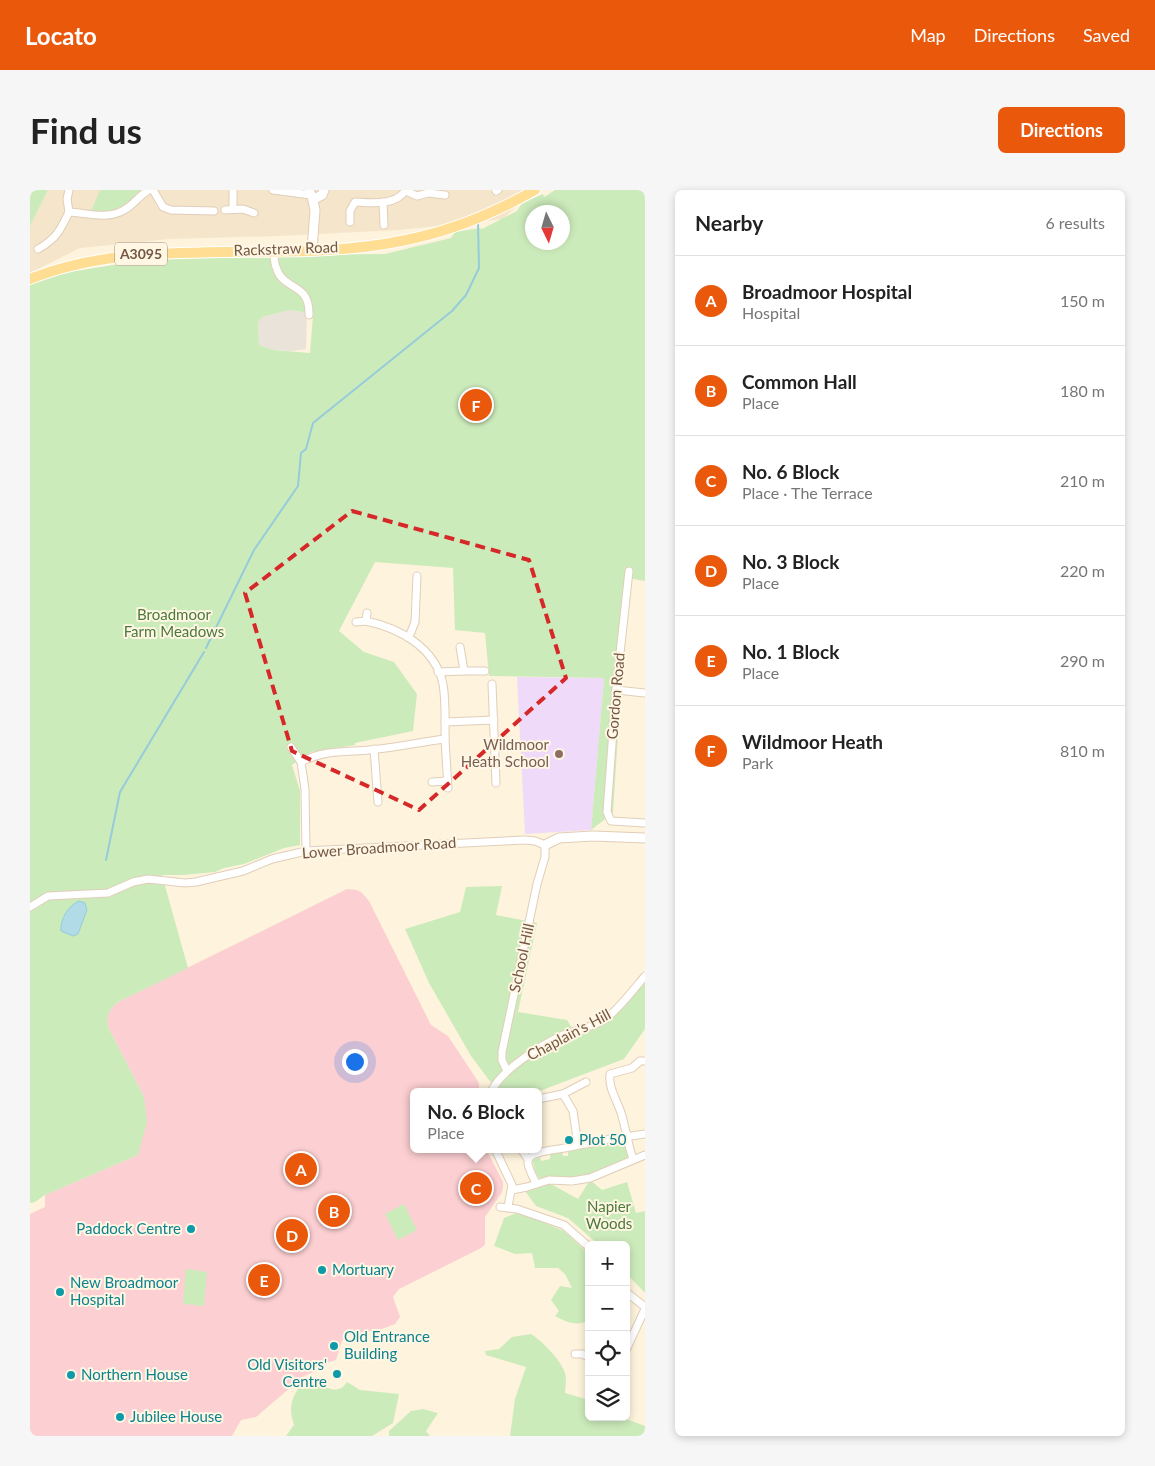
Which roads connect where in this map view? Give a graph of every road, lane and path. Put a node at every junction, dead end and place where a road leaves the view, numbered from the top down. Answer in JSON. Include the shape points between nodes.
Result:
{"nodes":[{"id":1,"x":69,"y":190,"type":"edge"},
{"id":2,"x":151,"y":190,"type":"edge"},
{"id":3,"x":233,"y":190,"type":"edge"},
{"id":4,"x":273,"y":190,"type":"edge"},
{"id":5,"x":534,"y":190,"type":"edge"},
{"id":6,"x":406,"y":191,"type":"edge"},
{"id":7,"x":324,"y":192,"type":"edge"},
{"id":8,"x":309,"y":193,"type":"edge"},
{"id":9,"x":445,"y":195,"type":"dead end"},
{"id":10,"x":383,"y":202,"type":"junction"},
{"id":11,"x":316,"y":210,"type":"junction"},
{"id":12,"x":69,"y":212,"type":"junction"},
{"id":13,"x":214,"y":212,"type":"dead end"},
{"id":14,"x":254,"y":213,"type":"dead end"},
{"id":15,"x":350,"y":222,"type":"dead end"},
{"id":16,"x":384,"y":225,"type":"dead end"},
{"id":17,"x":38,"y":249,"type":"dead end"},
{"id":18,"x":312,"y":250,"type":"junction"},
{"id":19,"x":274,"y":251,"type":"junction"},
{"id":20,"x":30,"y":279,"type":"edge"},
{"id":21,"x":308,"y":315,"type":"dead end"},
{"id":22,"x":629,"y":571,"type":"dead end"},
{"id":23,"x":417,"y":576,"type":"dead end"},
{"id":24,"x":366,"y":612,"type":"dead end"},
{"id":25,"x":366,"y":621,"type":"junction"},
{"id":26,"x":356,"y":622,"type":"dead end"},
{"id":27,"x":409,"y":637,"type":"junction"},
{"id":28,"x":460,"y":647,"type":"dead end"},
{"id":29,"x":484,"y":670,"type":"dead end"},
{"id":30,"x":464,"y":671,"type":"junction"},
{"id":31,"x":438,"y":672,"type":"junction"},
{"id":32,"x":492,"y":684,"type":"dead end"},
{"id":33,"x":616,"y":690,"type":"junction"},
{"id":34,"x":645,"y":693,"type":"edge"},
{"id":35,"x":494,"y":720,"type":"junction"},
{"id":36,"x":445,"y":722,"type":"junction"},
{"id":37,"x":445,"y":739,"type":"junction"},
{"id":38,"x":291,"y":747,"type":"dead end"},
{"id":39,"x":374,"y":749,"type":"junction"},
{"id":40,"x":301,"y":762,"type":"junction"},
{"id":41,"x":432,"y":782,"type":"dead end"},
{"id":42,"x":496,"y":783,"type":"dead end"},
{"id":43,"x":378,"y":802,"type":"dead end"},
{"id":44,"x":645,"y":823,"type":"edge"},
{"id":45,"x":645,"y":838,"type":"edge"},
{"id":46,"x":545,"y":845,"type":"junction"},
{"id":47,"x":306,"y":851,"type":"junction"},
{"id":48,"x":30,"y":908,"type":"edge"},
{"id":49,"x":645,"y":976,"type":"edge"},
{"id":50,"x":645,"y":1061,"type":"edge"},
{"id":51,"x":507,"y":1071,"type":"junction"},
{"id":52,"x":586,"y":1082,"type":"dead end"},
{"id":53,"x":493,"y":1088,"type":"edge"},
{"id":54,"x":563,"y":1094,"type":"junction"},
{"id":55,"x":542,"y":1098,"type":"edge"},
{"id":56,"x":645,"y":1134,"type":"edge"},
{"id":57,"x":626,"y":1138,"type":"junction"},
{"id":58,"x":578,"y":1145,"type":"junction"},
{"id":59,"x":542,"y":1152,"type":"edge"},
{"id":60,"x":497,"y":1153,"type":"edge"},
{"id":61,"x":523,"y":1153,"type":"edge"},
{"id":62,"x":534,"y":1153,"type":"edge"},
{"id":63,"x":645,"y":1155,"type":"edge"},
{"id":64,"x":528,"y":1159,"type":"junction"},
{"id":65,"x":634,"y":1159,"type":"junction"},
{"id":66,"x":645,"y":1162,"type":"edge"},
{"id":67,"x":536,"y":1184,"type":"junction"},
{"id":68,"x":512,"y":1190,"type":"junction"},
{"id":69,"x":585,"y":1243,"type":"edge"},
{"id":70,"x":630,"y":1295,"type":"edge"},
{"id":71,"x":645,"y":1308,"type":"edge"},
{"id":72,"x":630,"y":1341,"type":"edge"},
{"id":73,"x":575,"y":1354,"type":"dead end"},
{"id":74,"x":585,"y":1355,"type":"edge"}],
"edges":[{"from":1,"to":12,"type":"street"},
{"from":2,"to":12,"type":"street","via":[[126,209],[110,216]]},
{"from":2,"to":13,"type":"street","via":[[163,207],[171,210]]},
{"from":3,"to":14,"type":"street","via":[[229,210],[243,209]]},
{"from":4,"to":8,"type":"street"},
{"from":5,"to":18,"type":"main road","name":"Rackstraw Road","number":"A3095","via":[[474,220],[422,237]]},
{"from":6,"to":9,"type":"street","via":[[417,196],[428,193]]},
{"from":6,"to":10,"type":"street","via":[[399,198]]},
{"from":7,"to":8,"type":"street","via":[[318,198]]},
{"from":7,"to":11,"type":"street"},
{"from":8,"to":11,"type":"street"},
{"from":10,"to":15,"type":"street","via":[[355,202],[350,210]]},
{"from":10,"to":16,"type":"street"},
{"from":11,"to":18,"type":"street"},
{"from":12,"to":17,"type":"street","via":[[59,233]]},
{"from":18,"to":19,"type":"main road","name":"Rackstraw Road","number":"A3095"},
{"from":19,"to":20,"type":"main road","name":"Rackstraw Road","number":"A3095","via":[[127,255],[71,266]]},
{"from":19,"to":21,"type":"street","via":[[276,268],[285,282],[306,296]]},
{"from":22,"to":33,"type":"street","name":"Gordon Road"},
{"from":23,"to":27,"type":"street","via":[[415,622]]},
{"from":24,"to":25,"type":"street"},
{"from":25,"to":26,"type":"street"},
{"from":25,"to":27,"type":"street"},
{"from":27,"to":31,"type":"street","via":[[421,647]]},
{"from":28,"to":30,"type":"street"},
{"from":29,"to":30,"type":"street"},
{"from":30,"to":31,"type":"street"},
{"from":31,"to":36,"type":"street"},
{"from":32,"to":35,"type":"street"},
{"from":33,"to":34,"type":"street"},
{"from":33,"to":44,"type":"street","name":"Gordon Road","via":[[607,812],[611,820]]},
{"from":35,"to":36,"type":"street"},
{"from":35,"to":42,"type":"street"},
{"from":36,"to":37,"type":"street"},
{"from":37,"to":39,"type":"street"},
{"from":37,"to":41,"type":"street","via":[[447,785]]},
{"from":38,"to":40,"type":"street"},
{"from":39,"to":40,"type":"street","via":[[330,752]]},
{"from":39,"to":43,"type":"street","via":[[381,791]]},
{"from":40,"to":47,"type":"street"},
{"from":45,"to":46,"type":"street","name":"Lower Broadmoor Road","via":[[573,837],[559,838]]},
{"from":46,"to":47,"type":"street","name":"Lower Broadmoor Road","via":[[524,840]]},
{"from":46,"to":51,"type":"street","name":"School Hill","via":[[502,1052]]},
{"from":47,"to":48,"type":"street","name":"Lower Broadmoor Road","via":[[196,882],[148,879],[108,894],[48,896]]},
{"from":49,"to":51,"type":"street","name":"Chaplain's Hill","via":[[608,1017],[562,1036]]},
{"from":50,"to":57,"type":"street","via":[[610,1074],[609,1083],[622,1115]]},
{"from":51,"to":53,"type":"street","name":"Chaplain's Hill"},
{"from":52,"to":54,"type":"street"},
{"from":54,"to":55,"type":"street"},
{"from":54,"to":58,"type":"street","via":[[573,1111]]},
{"from":56,"to":57,"type":"street"},
{"from":57,"to":58,"type":"street"},
{"from":57,"to":65,"type":"street"},
{"from":58,"to":59,"type":"street"},
{"from":60,"to":68,"type":"street"},
{"from":61,"to":64,"type":"street"},
{"from":62,"to":64,"type":"street"},
{"from":63,"to":65,"type":"street"},
{"from":64,"to":67,"type":"street"},
{"from":65,"to":66,"type":"street"},
{"from":65,"to":67,"type":"street","via":[[590,1178],[549,1180]]},
{"from":67,"to":68,"type":"street"},
{"from":68,"to":69,"type":"street","via":[[504,1207],[564,1225]]},
{"from":70,"to":71,"type":"street"},
{"from":71,"to":72,"type":"street"},
{"from":73,"to":74,"type":"street"}]}
